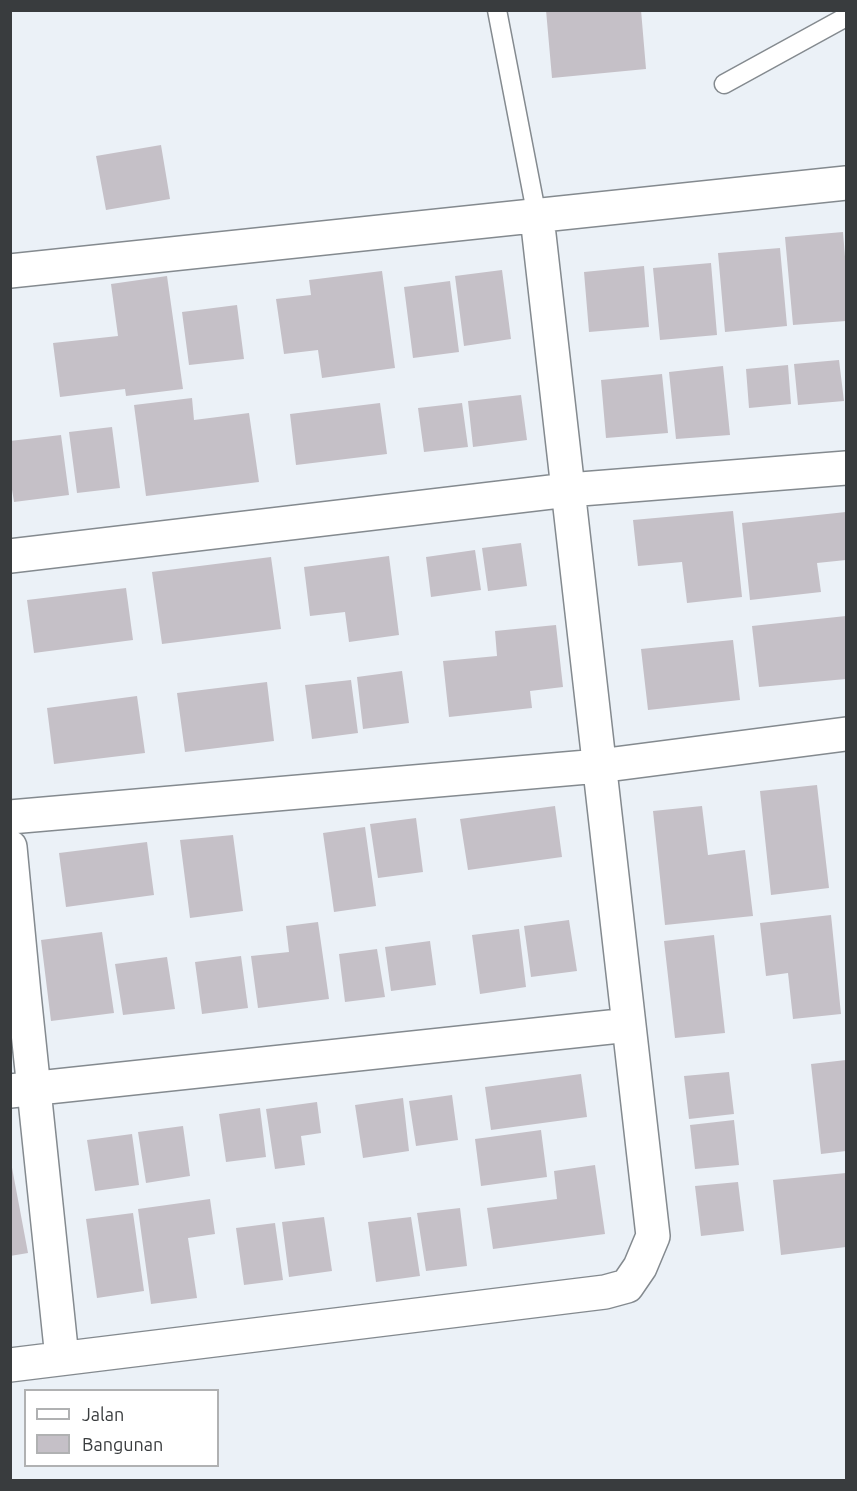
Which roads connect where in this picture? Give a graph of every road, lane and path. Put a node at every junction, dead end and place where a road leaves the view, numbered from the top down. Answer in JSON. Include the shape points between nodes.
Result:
{"nodes":[{"id":1,"x":497,"y":10,"type":"edge"},
{"id":2,"x":846,"y":17,"type":"edge"},
{"id":3,"x":724,"y":84,"type":"dead end"},
{"id":4,"x":846,"y":183,"type":"edge"},
{"id":5,"x":537,"y":217,"type":"junction"},
{"id":6,"x":10,"y":271,"type":"edge"},
{"id":7,"x":846,"y":468,"type":"edge"},
{"id":8,"x":568,"y":490,"type":"junction"},
{"id":9,"x":10,"y":556,"type":"edge"},
{"id":10,"x":846,"y":734,"type":"edge"},
{"id":11,"x":599,"y":766,"type":"junction"},
{"id":12,"x":10,"y":818,"type":"edge"},
{"id":13,"x":10,"y":847,"type":"edge"},
{"id":14,"x":629,"y":1025,"type":"junction"},
{"id":15,"x":22,"y":1090,"type":"edge"},
{"id":16,"x":62,"y":1359,"type":"junction"},
{"id":17,"x":10,"y":1365,"type":"edge"}],
"edges":[{"from":1,"to":5,"type":"lane"},
{"from":2,"to":3,"type":"lane"},
{"from":4,"to":5,"type":"street"},
{"from":5,"to":6,"type":"street"},
{"from":5,"to":8,"type":"street"},
{"from":7,"to":8,"type":"street"},
{"from":8,"to":9,"type":"street"},
{"from":8,"to":11,"type":"street"},
{"from":10,"to":11,"type":"street"},
{"from":11,"to":12,"type":"street"},
{"from":11,"to":14,"type":"street"},
{"from":13,"to":15,"type":"street"},
{"from":14,"to":15,"type":"street"},
{"from":14,"to":16,"type":"street","via":[[653,1236],[627,1286],[605,1292]]},
{"from":15,"to":16,"type":"street"},
{"from":16,"to":17,"type":"street"}]}
